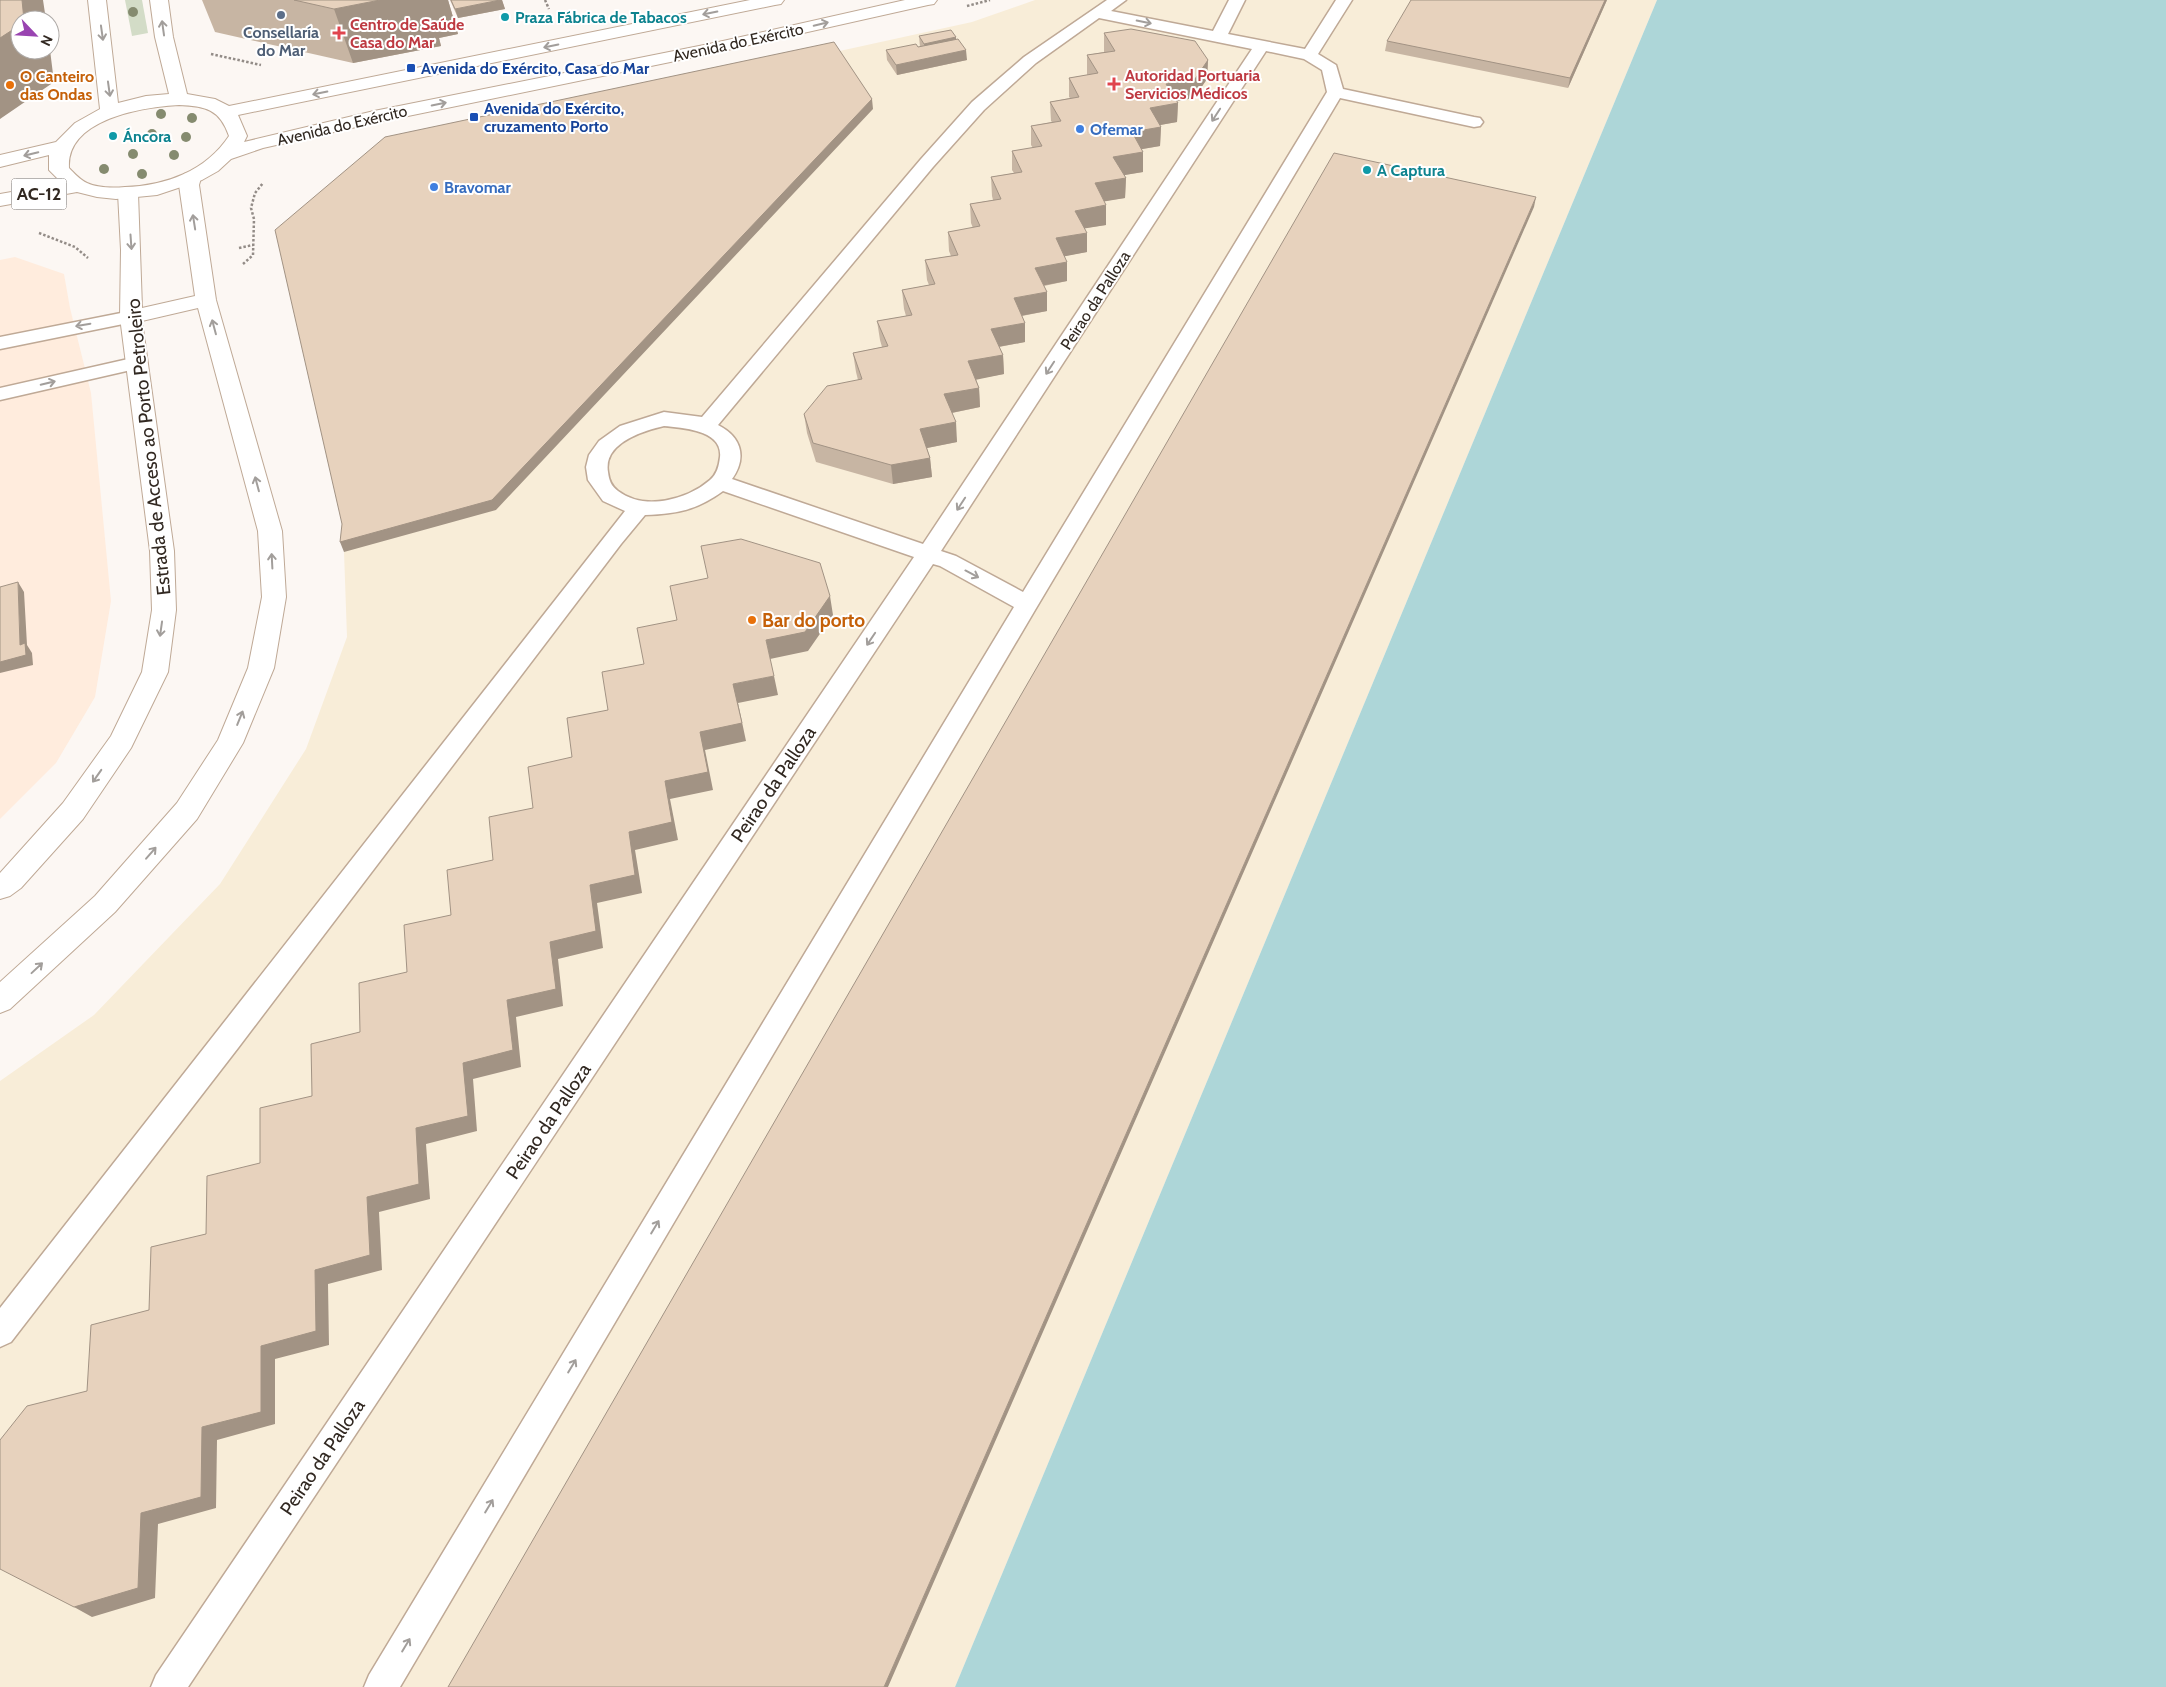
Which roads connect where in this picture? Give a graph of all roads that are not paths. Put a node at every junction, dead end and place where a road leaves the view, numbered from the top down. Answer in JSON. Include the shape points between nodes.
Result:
{"nodes":[{"id":1,"x":97,"y":0,"type":"edge"},
{"id":2,"x":159,"y":0,"type":"edge"},
{"id":3,"x":775,"y":0,"type":"edge"},
{"id":4,"x":928,"y":0,"type":"edge"},
{"id":5,"x":1118,"y":0,"type":"edge"},
{"id":6,"x":1236,"y":0,"type":"edge"},
{"id":7,"x":1344,"y":0,"type":"edge"},
{"id":8,"x":1096,"y":13,"type":"junction"},
{"id":9,"x":1218,"y":37,"type":"junction"},
{"id":10,"x":1262,"y":45,"type":"junction"},
{"id":11,"x":1309,"y":55,"type":"junction"},
{"id":12,"x":1335,"y":92,"type":"junction"},
{"id":13,"x":179,"y":99,"type":"junction"},
{"id":14,"x":110,"y":112,"type":"junction"},
{"id":15,"x":227,"y":112,"type":"junction"},
{"id":16,"x":1474,"y":122,"type":"dead end"},
{"id":17,"x":62,"y":146,"type":"junction"},
{"id":18,"x":226,"y":155,"type":"junction"},
{"id":19,"x":0,"y":160,"type":"edge"},
{"id":20,"x":191,"y":178,"type":"junction"},
{"id":21,"x":79,"y":186,"type":"junction"},
{"id":22,"x":128,"y":193,"type":"junction"},
{"id":23,"x":0,"y":200,"type":"edge"},
{"id":24,"x":206,"y":300,"type":"junction"},
{"id":25,"x":131,"y":310,"type":"junction"},
{"id":26,"x":0,"y":342,"type":"edge"},
{"id":27,"x":137,"y":363,"type":"junction"},
{"id":28,"x":0,"y":394,"type":"edge"},
{"id":29,"x":707,"y":424,"type":"junction"},
{"id":30,"x":721,"y":483,"type":"junction"},
{"id":31,"x":640,"y":508,"type":"junction"},
{"id":32,"x":928,"y":554,"type":"junction"},
{"id":33,"x":1027,"y":604,"type":"junction"},
{"id":34,"x":0,"y":888,"type":"edge"},
{"id":35,"x":0,"y":1000,"type":"edge"},
{"id":36,"x":0,"y":1332,"type":"edge"},
{"id":37,"x":168,"y":1687,"type":"edge"},
{"id":38,"x":381,"y":1687,"type":"edge"}],
"edges":[{"from":1,"to":14,"type":"main road","one_way":true},
{"from":13,"to":2,"type":"main road","one_way":true},
{"from":3,"to":15,"type":"main road","name":"Avenida do Exército","one_way":true},
{"from":18,"to":4,"type":"main road","name":"Avenida do Exército","one_way":true,"via":[[257,144],[374,117],[714,48]]},
{"from":5,"to":8,"type":"lane"},
{"from":6,"to":9,"type":"lane"},
{"from":7,"to":11,"type":"lane"},
{"from":8,"to":9,"type":"lane","one_way":true},
{"from":8,"to":29,"type":"lane","via":[[1030,60],[978,106]]},
{"from":9,"to":10,"type":"lane"},
{"from":10,"to":11,"type":"lane"},
{"from":10,"to":32,"type":"lane","name":"Peirao da Palloza","one_way":true},
{"from":11,"to":12,"type":"lane","via":[[1330,68]]},
{"from":12,"to":16,"type":"lane"},
{"from":12,"to":33,"type":"lane"},
{"from":13,"to":14,"type":"main road","via":[[141,103]]},
{"from":13,"to":15,"type":"main road","via":[[207,102]]},
{"from":14,"to":17,"type":"main road","via":[[80,128]]},
{"from":15,"to":18,"type":"main road","via":[[236,123],[238,136]]},
{"from":17,"to":19,"type":"main road","number":"AC-12","one_way":true},
{"from":17,"to":21,"type":"main road","via":[[58,156],[60,170]]},
{"from":18,"to":20,"type":"main road"},
{"from":20,"to":22,"type":"main road","via":[[156,189]]},
{"from":24,"to":20,"type":"main road","one_way":true,"via":[[190,192]]},
{"from":21,"to":22,"type":"main road","via":[[105,193]]},
{"from":21,"to":23,"type":"main road","number":"AC-12"},
{"from":22,"to":25,"type":"main road","name":"Estrada de Acceso ao Porto Petroleiro","one_way":true,"via":[[132,250]]},
{"from":24,"to":25,"type":"main road"},
{"from":35,"to":24,"type":"main road","one_way":true,"via":[[105,904],[187,811],[230,743],[261,668],[274,597],[270,531]]},
{"from":25,"to":26,"type":"lane","one_way":true},
{"from":25,"to":27,"type":"main road","name":"Estrada de Acceso ao Porto Petroleiro"},
{"from":28,"to":27,"type":"lane","one_way":true},
{"from":27,"to":34,"type":"main road","name":"Estrada de Acceso ao Porto Petroleiro","one_way":true,"via":[[162,551],[164,610],[155,672],[122,741],[73,811]]},
{"from":29,"to":30,"type":"lane","via":[[726,438],[732,452],[731,468]]},
{"from":29,"to":31,"type":"lane","via":[[687,419],[640,424],[620,434],[605,447],[596,471],[602,487],[614,499]]},
{"from":30,"to":31,"type":"lane","via":[[704,496],[682,505]]},
{"from":30,"to":32,"type":"lane"},
{"from":31,"to":36,"type":"lane"},
{"from":32,"to":33,"type":"lane","one_way":true},
{"from":32,"to":37,"type":"lane","name":"Peirao da Palloza","one_way":true},
{"from":38,"to":33,"type":"lane","one_way":true}]}
